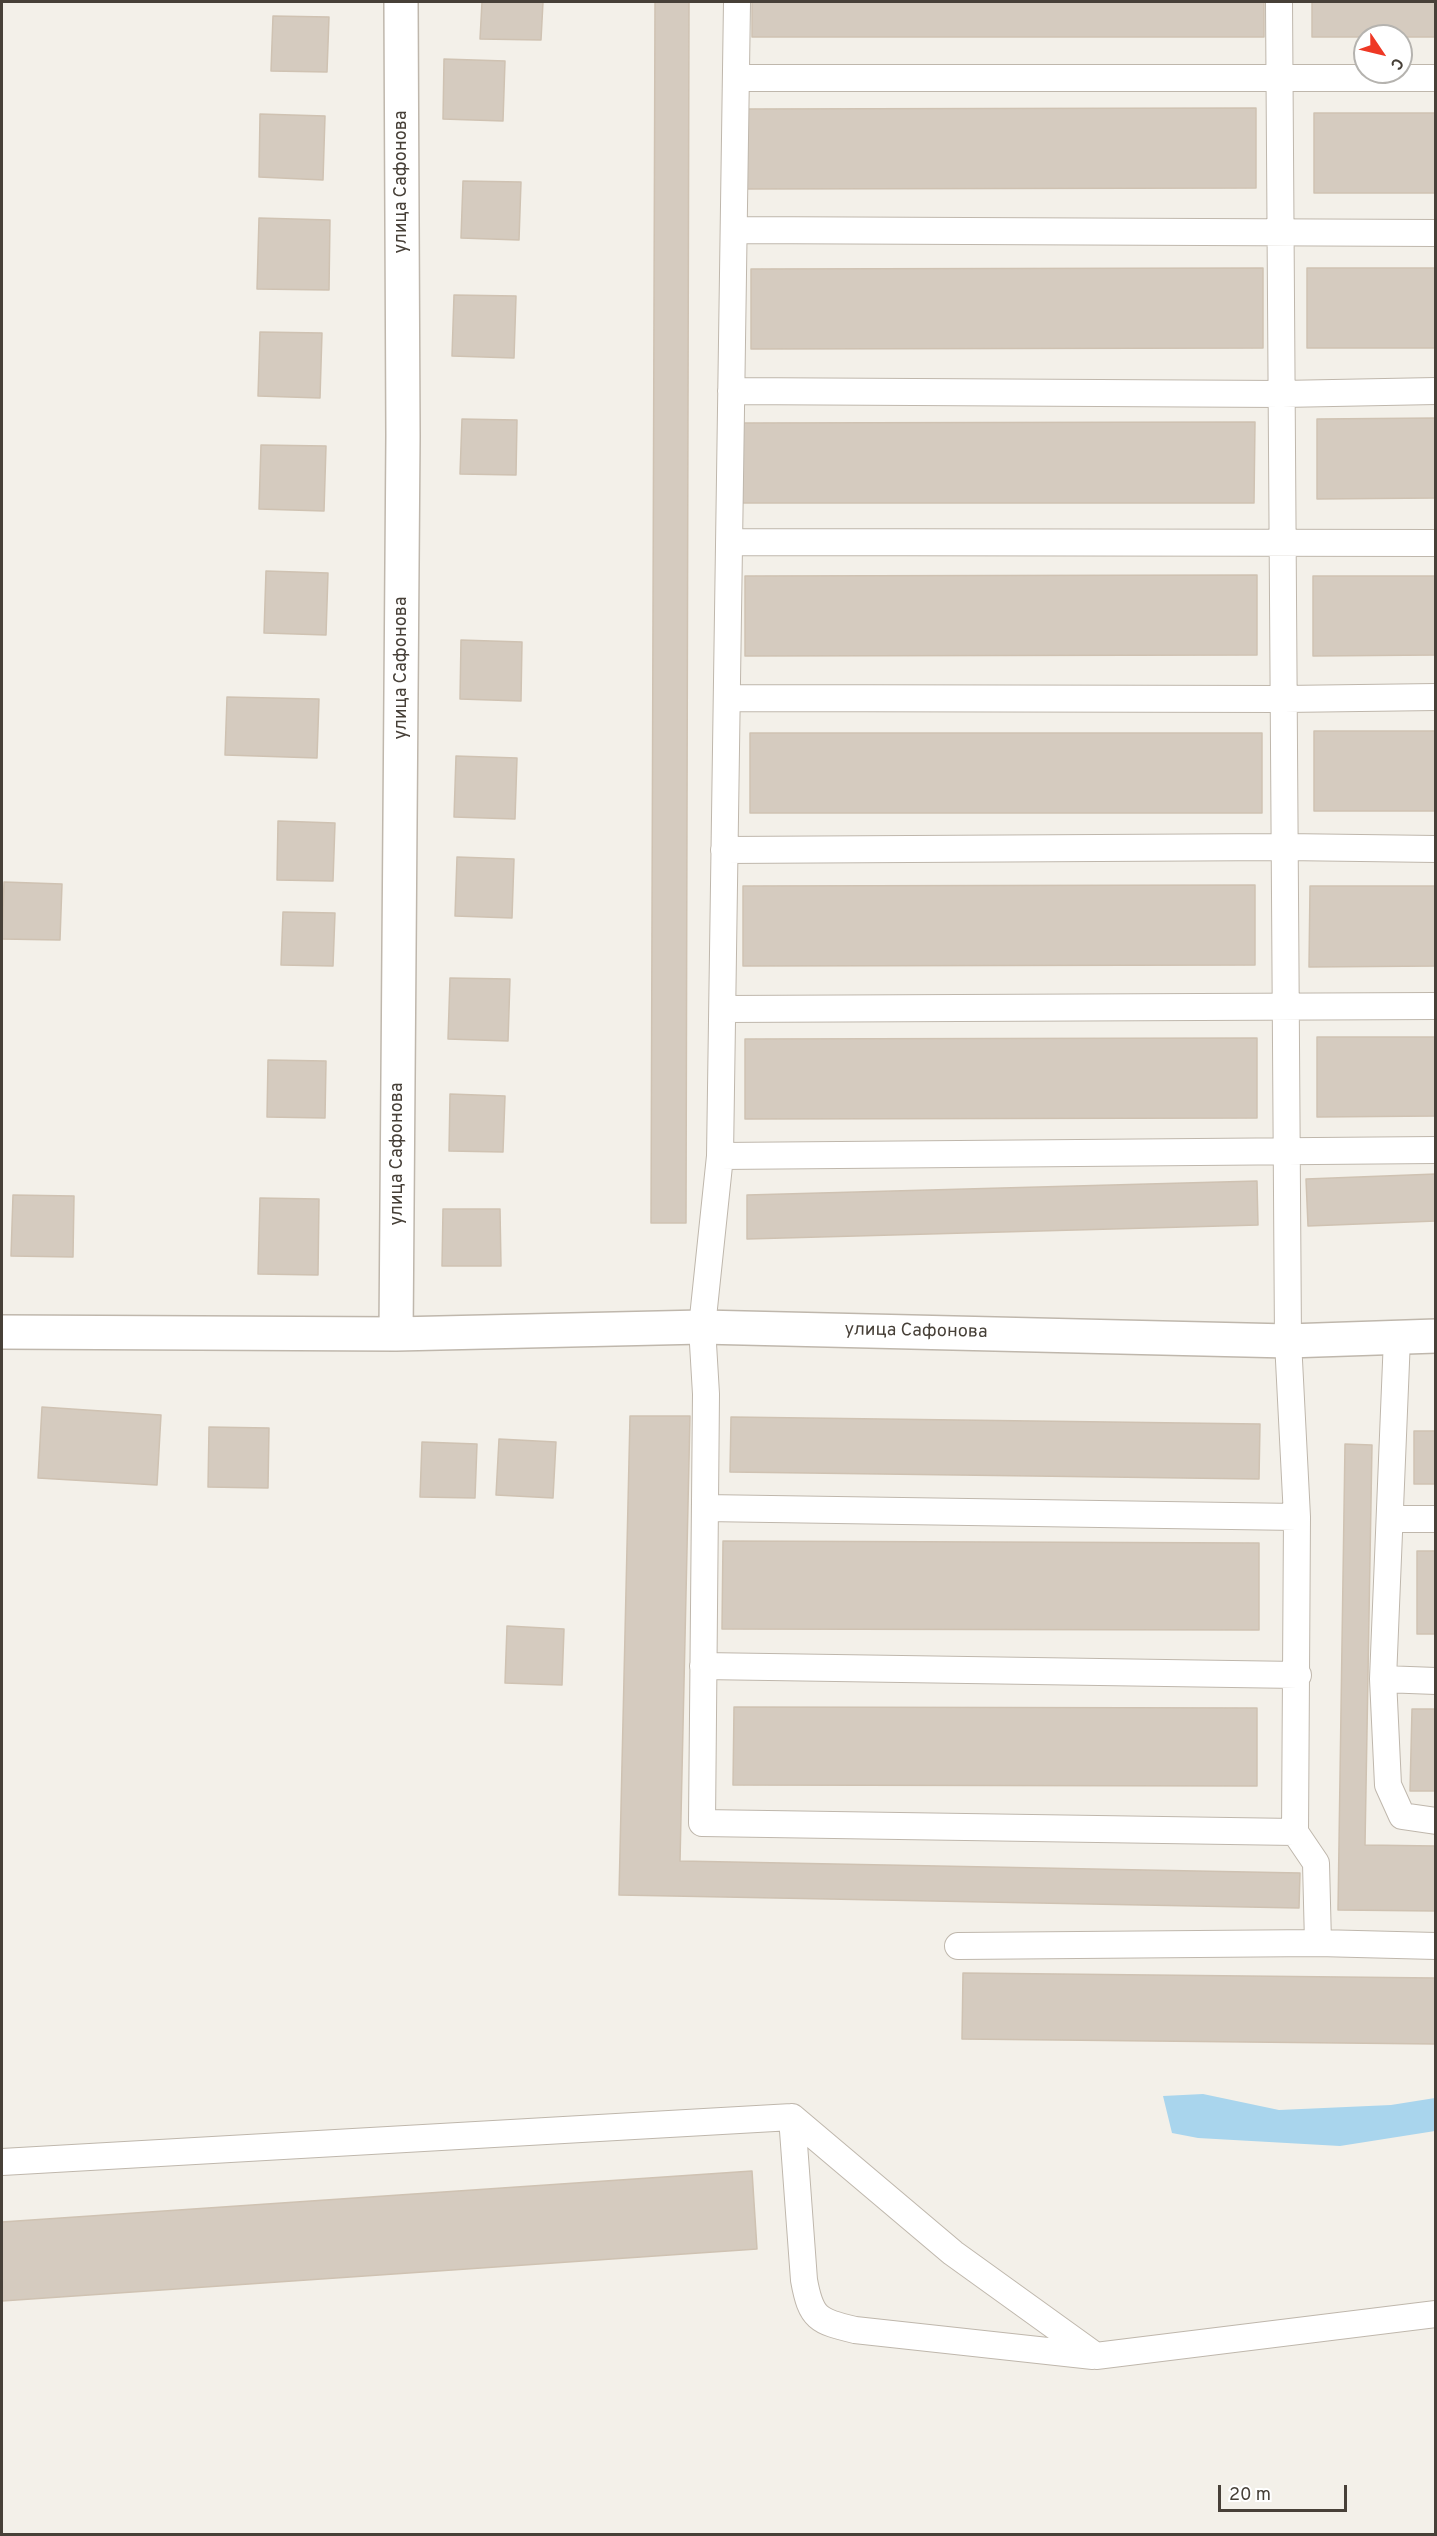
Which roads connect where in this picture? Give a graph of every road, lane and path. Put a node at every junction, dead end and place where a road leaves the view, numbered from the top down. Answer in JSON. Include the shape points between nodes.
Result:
{"nodes":[{"id":1,"x":401,"y":2,"type":"edge"},
{"id":2,"x":737,"y":2,"type":"edge"},
{"id":3,"x":1279,"y":2,"type":"edge"},
{"id":4,"x":736,"y":78,"type":"junction"},
{"id":5,"x":1280,"y":78,"type":"junction"},
{"id":6,"x":1436,"y":78,"type":"edge"},
{"id":7,"x":734,"y":230,"type":"junction"},
{"id":8,"x":1281,"y":232,"type":"junction"},
{"id":9,"x":1436,"y":233,"type":"edge"},
{"id":10,"x":731,"y":391,"type":"junction"},
{"id":11,"x":1436,"y":391,"type":"edge"},
{"id":12,"x":1282,"y":394,"type":"junction"},
{"id":13,"x":729,"y":542,"type":"junction"},
{"id":14,"x":1283,"y":543,"type":"junction"},
{"id":15,"x":1436,"y":543,"type":"edge"},
{"id":16,"x":1436,"y":697,"type":"edge"},
{"id":17,"x":727,"y":698,"type":"junction"},
{"id":18,"x":1284,"y":699,"type":"junction"},
{"id":19,"x":1285,"y":847,"type":"junction"},
{"id":20,"x":1436,"y":849,"type":"edge"},
{"id":21,"x":724,"y":850,"type":"junction"},
{"id":22,"x":1286,"y":1006,"type":"junction"},
{"id":23,"x":1436,"y":1006,"type":"edge"},
{"id":24,"x":723,"y":1009,"type":"junction"},
{"id":25,"x":1436,"y":1150,"type":"edge"},
{"id":26,"x":1287,"y":1152,"type":"junction"},
{"id":27,"x":720,"y":1156,"type":"junction"},
{"id":28,"x":702,"y":1327,"type":"junction"},
{"id":29,"x":2,"y":1332,"type":"edge"},
{"id":30,"x":396,"y":1334,"type":"junction"},
{"id":31,"x":1436,"y":1336,"type":"edge"},
{"id":32,"x":1397,"y":1338,"type":"junction"},
{"id":33,"x":1288,"y":1341,"type":"junction"},
{"id":34,"x":705,"y":1508,"type":"junction"},
{"id":35,"x":1297,"y":1517,"type":"junction"},
{"id":36,"x":1390,"y":1519,"type":"junction"},
{"id":37,"x":1436,"y":1520,"type":"edge"},
{"id":38,"x":703,"y":1666,"type":"junction"},
{"id":39,"x":1298,"y":1675,"type":"junction"},
{"id":40,"x":1383,"y":1679,"type":"junction"},
{"id":41,"x":1436,"y":1681,"type":"edge"},
{"id":42,"x":1436,"y":1821,"type":"edge"},
{"id":43,"x":1295,"y":1832,"type":"junction"},
{"id":44,"x":1318,"y":1943,"type":"junction"},
{"id":45,"x":958,"y":1946,"type":"dead end"},
{"id":46,"x":1436,"y":1946,"type":"edge"},
{"id":47,"x":792,"y":2117,"type":"junction"},
{"id":48,"x":2,"y":2162,"type":"edge"},
{"id":49,"x":1436,"y":2314,"type":"edge"},
{"id":50,"x":1096,"y":2356,"type":"junction"}],
"edges":[{"from":1,"to":30,"type":"street","name":"улица Сафонова","via":[[403,436]]},
{"from":2,"to":4,"type":"lane"},
{"from":3,"to":5,"type":"lane"},
{"from":4,"to":5,"type":"lane"},
{"from":4,"to":7,"type":"lane"},
{"from":5,"to":6,"type":"lane"},
{"from":5,"to":8,"type":"lane"},
{"from":7,"to":8,"type":"lane"},
{"from":7,"to":10,"type":"lane"},
{"from":8,"to":9,"type":"lane"},
{"from":8,"to":12,"type":"lane"},
{"from":10,"to":12,"type":"lane"},
{"from":10,"to":13,"type":"lane"},
{"from":11,"to":12,"type":"lane"},
{"from":12,"to":14,"type":"lane"},
{"from":13,"to":14,"type":"lane"},
{"from":13,"to":17,"type":"lane"},
{"from":14,"to":15,"type":"lane"},
{"from":14,"to":18,"type":"lane"},
{"from":16,"to":18,"type":"lane"},
{"from":17,"to":18,"type":"lane"},
{"from":17,"to":21,"type":"lane"},
{"from":18,"to":19,"type":"lane"},
{"from":19,"to":20,"type":"lane"},
{"from":19,"to":21,"type":"lane"},
{"from":19,"to":22,"type":"lane"},
{"from":21,"to":24,"type":"lane"},
{"from":22,"to":23,"type":"lane"},
{"from":22,"to":24,"type":"lane"},
{"from":22,"to":26,"type":"lane"},
{"from":24,"to":27,"type":"lane"},
{"from":25,"to":26,"type":"lane"},
{"from":26,"to":27,"type":"lane"},
{"from":26,"to":33,"type":"lane"},
{"from":27,"to":28,"type":"lane"},
{"from":28,"to":30,"type":"street","name":"улица Сафонова"},
{"from":28,"to":33,"type":"street","name":"улица Сафонова"},
{"from":28,"to":34,"type":"lane"},
{"from":29,"to":30,"type":"street","name":"улица Сафонова"},
{"from":31,"to":32,"type":"street","name":"улица Сафонова"},
{"from":32,"to":33,"type":"street","name":"улица Сафонова"},
{"from":32,"to":36,"type":"lane"},
{"from":33,"to":35,"type":"lane"},
{"from":34,"to":35,"type":"lane"},
{"from":34,"to":38,"type":"lane"},
{"from":35,"to":39,"type":"lane"},
{"from":36,"to":37,"type":"lane"},
{"from":36,"to":40,"type":"lane"},
{"from":38,"to":39,"type":"lane"},
{"from":38,"to":43,"type":"lane","via":[[702,1823]]},
{"from":39,"to":43,"type":"lane"},
{"from":40,"to":41,"type":"lane"},
{"from":40,"to":42,"type":"lane","via":[[1388,1785],[1402,1815]]},
{"from":43,"to":44,"type":"lane","via":[[1316,1863]]},
{"from":44,"to":45,"type":"lane"},
{"from":44,"to":46,"type":"lane"},
{"from":47,"to":48,"type":"lane"},
{"from":47,"to":50,"type":"lane","via":[[953,2253]]},
{"from":47,"to":50,"type":"lane","via":[[804,2280],[809,2305],[825,2323],[855,2330]]},
{"from":49,"to":50,"type":"lane"}]}
